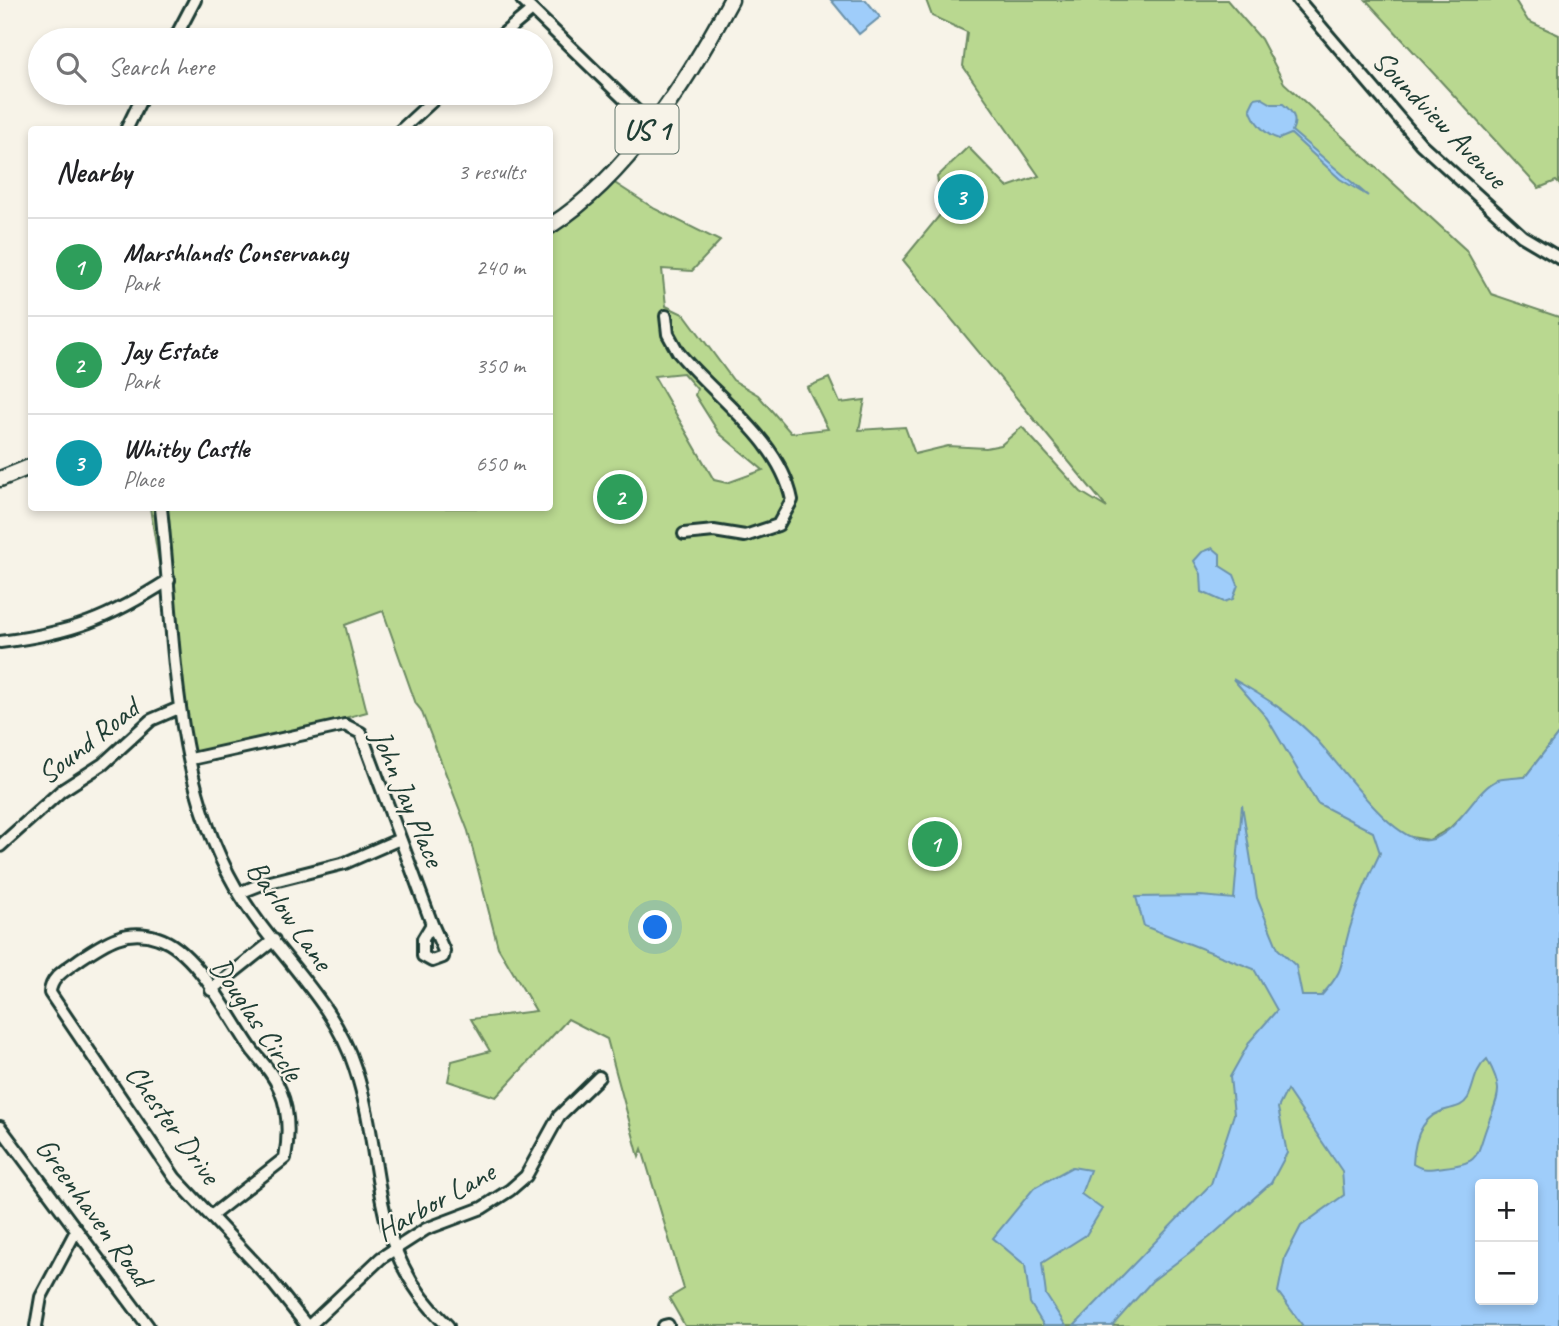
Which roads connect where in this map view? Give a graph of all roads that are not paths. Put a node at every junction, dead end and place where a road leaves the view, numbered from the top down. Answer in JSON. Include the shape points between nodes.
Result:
{"nodes":[{"id":1,"x":195,"y":0,"type":"edge"},
{"id":2,"x":522,"y":0,"type":"edge"},
{"id":3,"x":731,"y":0,"type":"edge"},
{"id":4,"x":1298,"y":0,"type":"edge"},
{"id":5,"x":531,"y":10,"type":"junction"},
{"id":6,"x":180,"y":28,"type":"edge"},
{"id":7,"x":510,"y":28,"type":"edge"},
{"id":8,"x":550,"y":28,"type":"edge"},
{"id":9,"x":553,"y":31,"type":"edge"},
{"id":10,"x":138,"y":105,"type":"edge"},
{"id":11,"x":428,"y":105,"type":"edge"},
{"id":12,"x":651,"y":125,"type":"junction"},
{"id":13,"x":128,"y":126,"type":"edge"},
{"id":14,"x":405,"y":126,"type":"edge"},
{"id":15,"x":553,"y":223,"type":"edge"},
{"id":16,"x":1559,"y":258,"type":"edge"},
{"id":17,"x":666,"y":316,"type":"dead end"},
{"id":18,"x":28,"y":468,"type":"edge"},
{"id":19,"x":0,"y":479,"type":"edge"},
{"id":20,"x":161,"y":511,"type":"edge"},
{"id":21,"x":684,"y":534,"type":"dead end"},
{"id":22,"x":169,"y":580,"type":"junction"},
{"id":23,"x":0,"y":642,"type":"edge"},
{"id":24,"x":179,"y":708,"type":"junction"},
{"id":25,"x":191,"y":759,"type":"junction"},
{"id":26,"x":400,"y":839,"type":"junction"},
{"id":27,"x":0,"y":846,"type":"edge"},
{"id":28,"x":239,"y":894,"type":"junction"},
{"id":29,"x":432,"y":924,"type":"dead end"},
{"id":30,"x":274,"y":940,"type":"junction"},
{"id":31,"x":60,"y":974,"type":"joint"},
{"id":32,"x":211,"y":990,"type":"junction"},
{"id":33,"x":599,"y":1077,"type":"dead end"},
{"id":34,"x":0,"y":1127,"type":"edge"},
{"id":35,"x":211,"y":1216,"type":"junction"},
{"id":36,"x":76,"y":1231,"type":"junction"},
{"id":37,"x":395,"y":1249,"type":"junction"},
{"id":38,"x":36,"y":1326,"type":"edge"},
{"id":39,"x":148,"y":1326,"type":"edge"},
{"id":40,"x":308,"y":1326,"type":"edge"},
{"id":41,"x":447,"y":1326,"type":"edge"}],
"edges":[{"from":1,"to":6,"type":"street"},
{"from":2,"to":5,"type":"street"},
{"from":3,"to":12,"type":"main road","number":"US 1"},
{"from":4,"to":16,"type":"street","name":"Soundview Avenue","via":[[1421,144],[1522,236]]},
{"from":5,"to":7,"type":"street"},
{"from":5,"to":8,"type":"street"},
{"from":9,"to":12,"type":"street"},
{"from":10,"to":13,"type":"street"},
{"from":11,"to":14,"type":"street"},
{"from":12,"to":15,"type":"main road","number":"US 1","via":[[617,168]]},
{"from":17,"to":21,"type":"street","via":[[668,334],[678,352],[769,451],[783,470],[792,500],[778,525],[745,536],[714,531]]},
{"from":18,"to":19,"type":"main road"},
{"from":20,"to":22,"type":"street","name":"Barlow Lane"},
{"from":22,"to":23,"type":"street","via":[[107,616],[46,636]]},
{"from":22,"to":24,"type":"street","name":"Barlow Lane"},
{"from":24,"to":25,"type":"street","name":"Barlow Lane"},
{"from":24,"to":27,"type":"street","name":"Sound Road","via":[[151,720]]},
{"from":25,"to":26,"type":"street","name":"John Jay Place","via":[[316,730],[355,727],[362,733]]},
{"from":25,"to":28,"type":"street","name":"Barlow Lane","via":[[215,844]]},
{"from":26,"to":28,"type":"street","via":[[345,863]]},
{"from":26,"to":29,"type":"street","name":"John Jay Place"},
{"from":28,"to":30,"type":"street","name":"Barlow Lane"},
{"from":30,"to":32,"type":"street"},
{"from":30,"to":37,"type":"street","name":"Barlow Lane","via":[[310,985],[355,1066],[379,1197]]},
{"from":31,"to":32,"type":"street","name":"Douglas Circle","via":[[102,944],[131,933],[159,938],[175,947]]},
{"from":31,"to":35,"type":"street","name":"Chester Drive","via":[[50,986],[56,1003],[175,1178]]},
{"from":32,"to":35,"type":"street","name":"Douglas Circle","via":[[280,1089],[288,1128],[285,1158]]},
{"from":33,"to":37,"type":"street","name":"Harbor Lane","via":[[559,1116],[526,1176],[510,1190],[482,1208],[426,1229]]},
{"from":34,"to":36,"type":"street","name":"Greenhaven Road"},
{"from":35,"to":40,"type":"street","name":"Chester Drive"},
{"from":36,"to":38,"type":"street","via":[[41,1297]]},
{"from":36,"to":39,"type":"street","name":"Greenhaven Road"},
{"from":37,"to":40,"type":"street","name":"Harbor Lane"},
{"from":37,"to":41,"type":"street","name":"Barlow Lane","via":[[407,1278]]}]}
